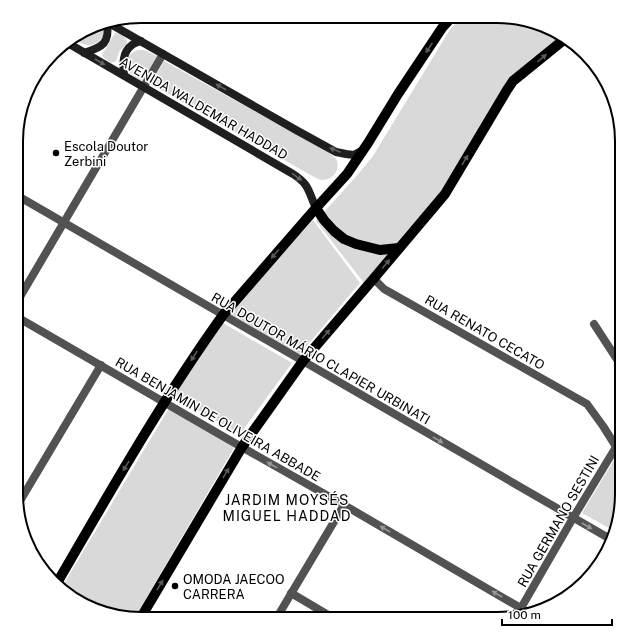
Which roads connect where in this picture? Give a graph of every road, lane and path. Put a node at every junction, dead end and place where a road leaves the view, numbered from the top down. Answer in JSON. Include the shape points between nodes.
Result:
{"nodes":[{"id":1,"x":447,"y":23,"type":"edge"},
{"id":2,"x":114,"y":26,"type":"edge"},
{"id":3,"x":108,"y":28,"type":"edge"},
{"id":4,"x":141,"y":41,"type":"junction"},
{"id":5,"x":561,"y":42,"type":"edge"},
{"id":6,"x":72,"y":45,"type":"edge"},
{"id":7,"x":84,"y":53,"type":"junction"},
{"id":8,"x":163,"y":54,"type":"junction"},
{"id":9,"x":124,"y":75,"type":"junction"},
{"id":10,"x":143,"y":87,"type":"junction"},
{"id":11,"x":368,"y":143,"type":"junction"},
{"id":12,"x":23,"y":199,"type":"edge"},
{"id":13,"x":316,"y":208,"type":"junction"},
{"id":14,"x":64,"y":223,"type":"junction"},
{"id":15,"x":399,"y":248,"type":"junction"},
{"id":16,"x":375,"y":276,"type":"junction"},
{"id":17,"x":23,"y":292,"type":"edge"},
{"id":18,"x":222,"y":315,"type":"junction"},
{"id":19,"x":23,"y":320,"type":"edge"},
{"id":20,"x":594,"y":324,"type":"dead end"},
{"id":21,"x":615,"y":356,"type":"edge"},
{"id":22,"x":303,"y":361,"type":"junction"},
{"id":23,"x":100,"y":365,"type":"junction"},
{"id":24,"x":164,"y":402,"type":"junction"},
{"id":25,"x":615,"y":446,"type":"edge"},
{"id":26,"x":242,"y":447,"type":"junction"},
{"id":27,"x":615,"y":449,"type":"edge"},
{"id":28,"x":23,"y":496,"type":"edge"},
{"id":29,"x":344,"y":505,"type":"junction"},
{"id":30,"x":573,"y":518,"type":"junction"},
{"id":31,"x":607,"y":537,"type":"edge"},
{"id":32,"x":60,"y":579,"type":"edge"},
{"id":33,"x":291,"y":593,"type":"junction"},
{"id":34,"x":521,"y":608,"type":"joint"},
{"id":35,"x":144,"y":612,"type":"edge"},
{"id":36,"x":280,"y":612,"type":"edge"},
{"id":37,"x":323,"y":612,"type":"edge"}],
"edges":[{"from":1,"to":11,"type":"main road","one_way":true},
{"from":2,"to":4,"type":"main road","name":"AVENIDA WALDEMAR HADDAD"},
{"from":3,"to":7,"type":"main road","via":[[104,43]]},
{"from":4,"to":8,"type":"main road","name":"AVENIDA WALDEMAR HADDAD"},
{"from":4,"to":9,"type":"main road","via":[[132,44],[127,50],[123,62]]},
{"from":15,"to":5,"type":"main road","one_way":true,"via":[[445,194],[513,81]]},
{"from":6,"to":7,"type":"main road","name":"AVENIDA WALDEMAR HADDAD"},
{"from":7,"to":9,"type":"main road","name":"AVENIDA WALDEMAR HADDAD","one_way":true},
{"from":8,"to":10,"type":"street"},
{"from":11,"to":8,"type":"main road","name":"AVENIDA WALDEMAR HADDAD","one_way":true,"via":[[363,150],[354,155],[336,152]]},
{"from":9,"to":10,"type":"main road","name":"AVENIDA WALDEMAR HADDAD"},
{"from":10,"to":13,"type":"main road","name":"AVENIDA WALDEMAR HADDAD","one_way":true,"via":[[301,179],[308,188]]},
{"from":10,"to":14,"type":"street"},
{"from":11,"to":13,"type":"main road","via":[[347,174]]},
{"from":12,"to":14,"type":"street","name":"RUA DOUTOR MÁRIO CLAPIER URBINATI"},
{"from":13,"to":15,"type":"main road","via":[[324,220],[344,239],[380,250]]},
{"from":13,"to":18,"type":"main road","one_way":true},
{"from":14,"to":17,"type":"street"},
{"from":14,"to":18,"type":"street","name":"RUA DOUTOR MÁRIO CLAPIER URBINATI"},
{"from":16,"to":15,"type":"main road","one_way":true},
{"from":22,"to":16,"type":"main road","one_way":true},
{"from":16,"to":25,"type":"street","name":"RUA RENATO CECATO","via":[[384,288],[587,404]]},
{"from":18,"to":22,"type":"street","name":"RUA DOUTOR MÁRIO CLAPIER URBINATI"},
{"from":18,"to":24,"type":"main road","one_way":true},
{"from":19,"to":23,"type":"street","name":"RUA BENJAMIN DE OLIVEIRA ABBADE"},
{"from":20,"to":21,"type":"street"},
{"from":22,"to":26,"type":"main road"},
{"from":22,"to":30,"type":"street","name":"RUA DOUTOR MÁRIO CLAPIER URBINATI","one_way":true},
{"from":23,"to":24,"type":"street","name":"RUA BENJAMIN DE OLIVEIRA ABBADE"},
{"from":23,"to":28,"type":"street"},
{"from":24,"to":26,"type":"street","name":"RUA BENJAMIN DE OLIVEIRA ABBADE"},
{"from":24,"to":32,"type":"main road","one_way":true},
{"from":29,"to":26,"type":"street","name":"RUA BENJAMIN DE OLIVEIRA ABBADE","one_way":true},
{"from":35,"to":26,"type":"main road","one_way":true},
{"from":27,"to":30,"type":"street","name":"RUA GERMANO SESTINI"},
{"from":29,"to":33,"type":"street"},
{"from":34,"to":29,"type":"street","name":"RUA BENJAMIN DE OLIVEIRA ABBADE","one_way":true},
{"from":30,"to":31,"type":"street","name":"RUA DOUTOR MÁRIO CLAPIER URBINATI","one_way":true},
{"from":30,"to":34,"type":"street","name":"RUA GERMANO SESTINI"},
{"from":33,"to":36,"type":"street"},
{"from":33,"to":37,"type":"street"}]}
